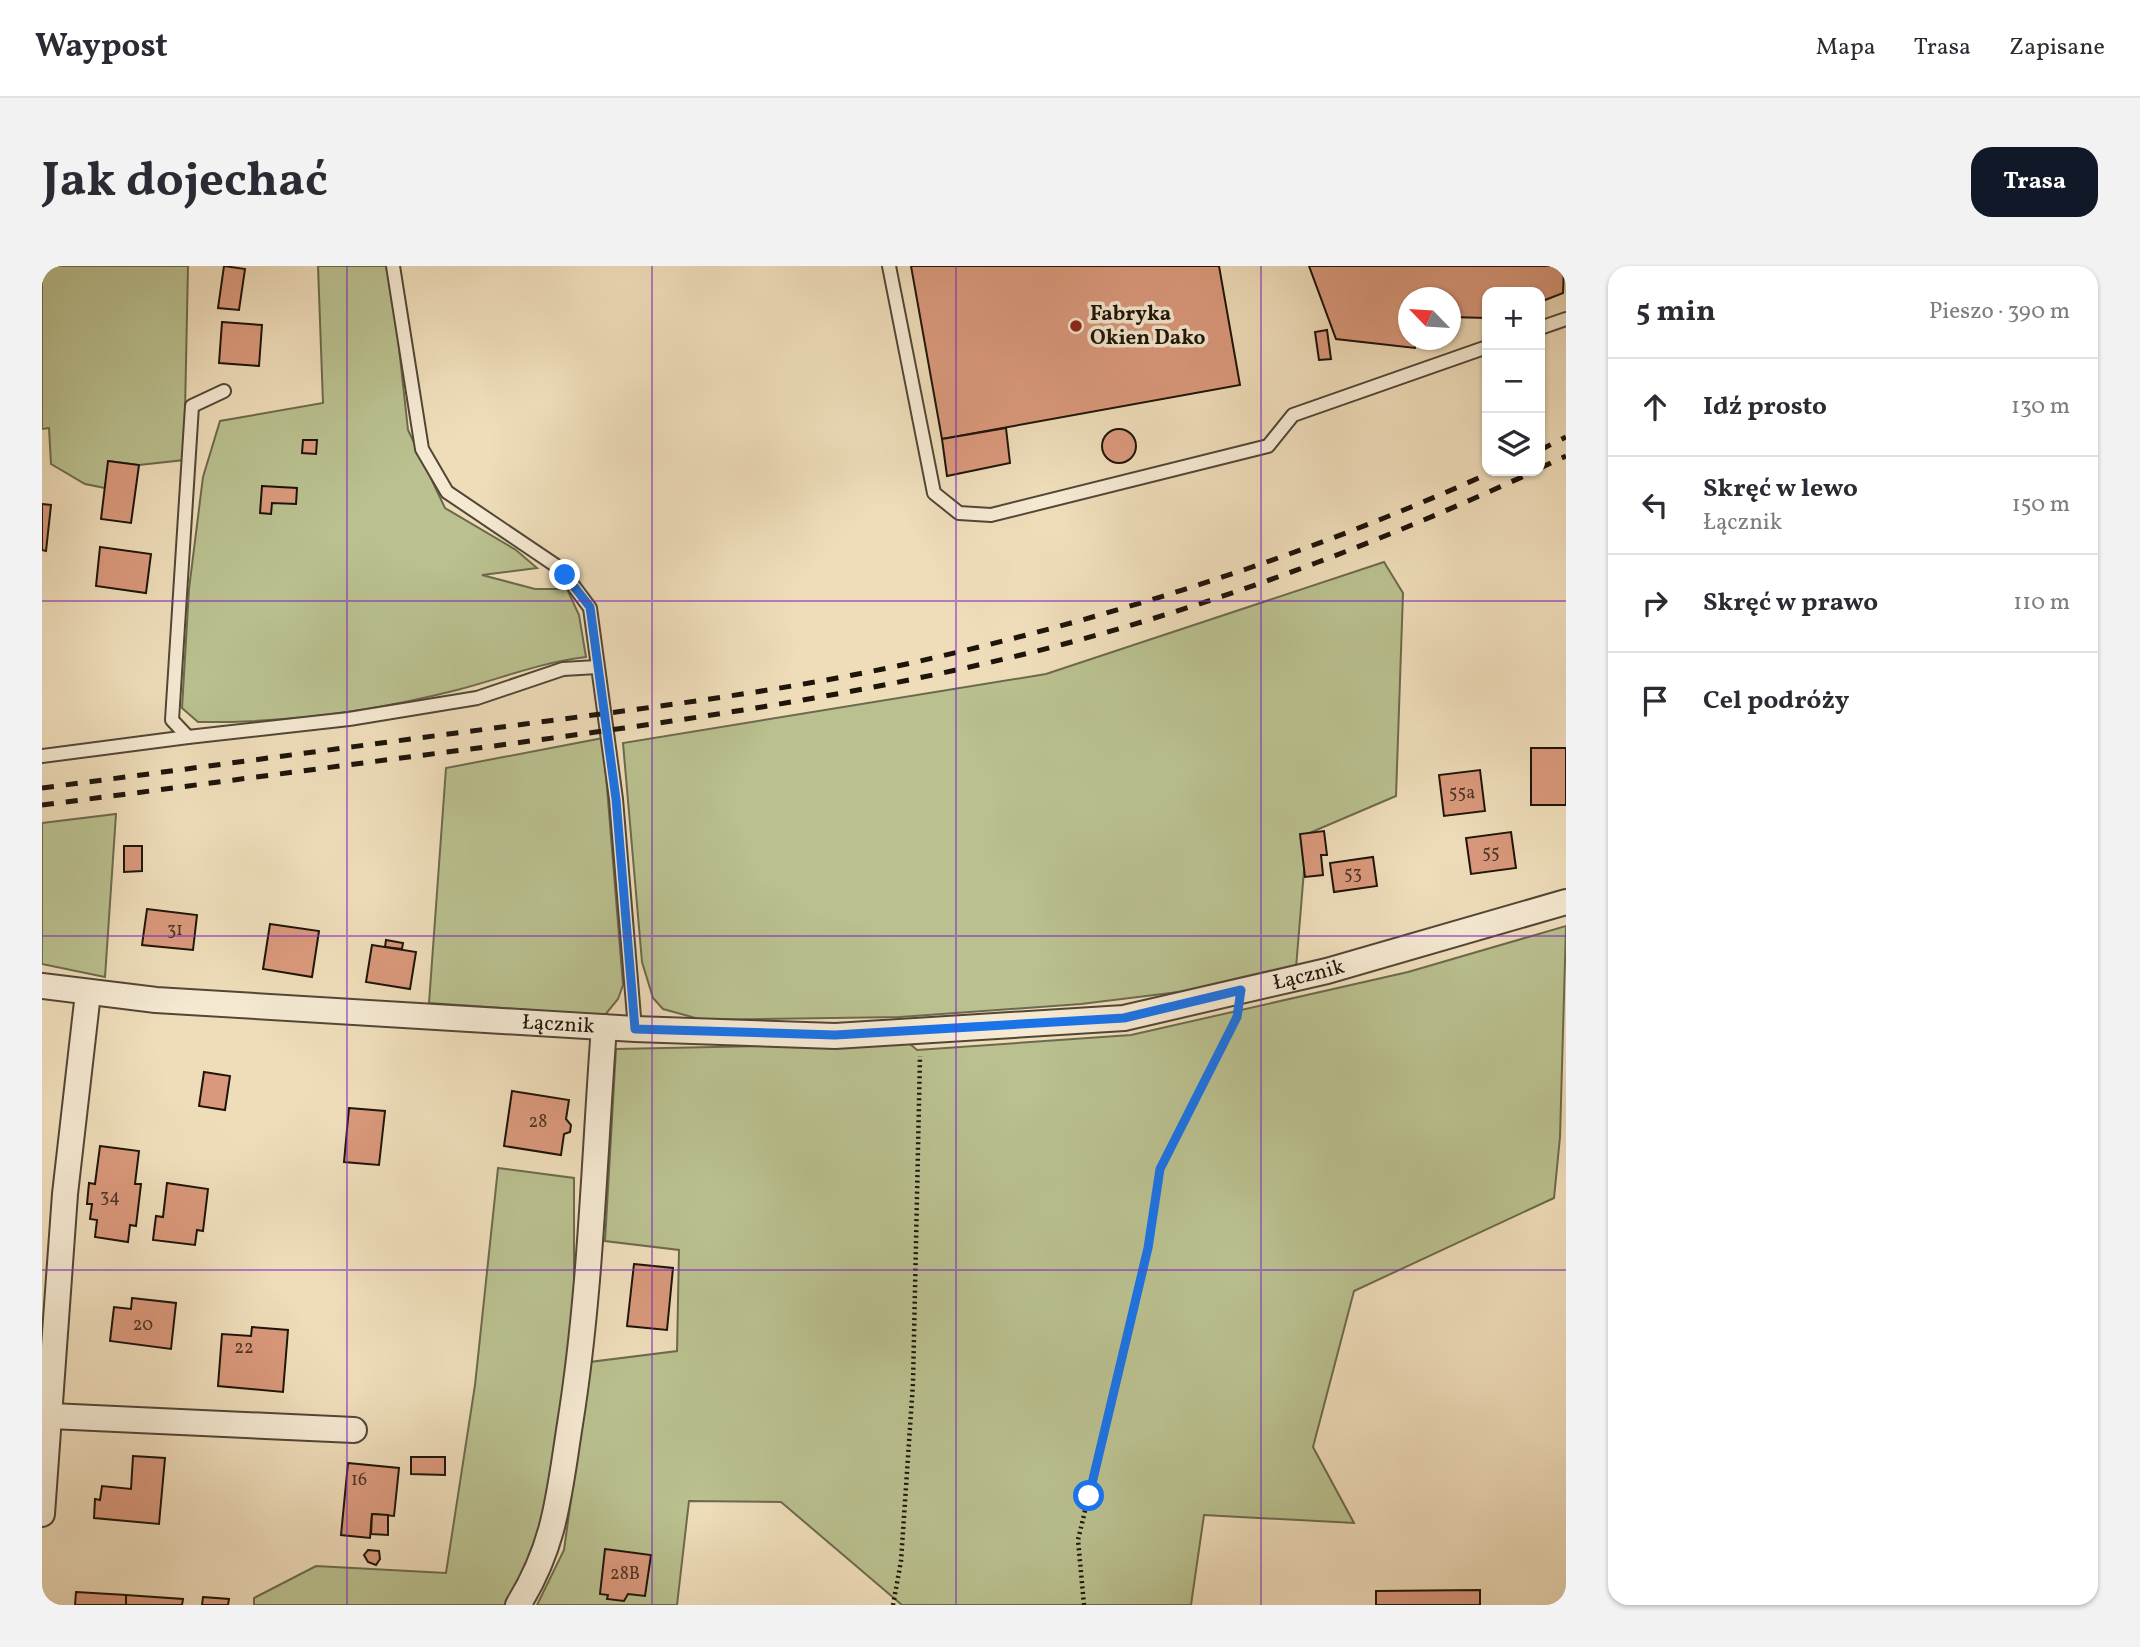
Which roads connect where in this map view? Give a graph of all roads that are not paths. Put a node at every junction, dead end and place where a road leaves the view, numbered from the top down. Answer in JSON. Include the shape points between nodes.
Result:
{"nodes":[{"id":1,"x":393,"y":266,"type":"edge"},
{"id":2,"x":889,"y":266,"type":"edge"},
{"id":3,"x":1566,"y":319,"type":"edge"},
{"id":4,"x":1545,"y":326,"type":"edge"},
{"id":5,"x":1482,"y":349,"type":"edge"},
{"id":6,"x":224,"y":391,"type":"dead end"},
{"id":7,"x":597,"y":667,"type":"junction"},
{"id":8,"x":188,"y":737,"type":"junction"},
{"id":9,"x":42,"y":756,"type":"edge"},
{"id":10,"x":1566,"y":902,"type":"edge"},
{"id":11,"x":42,"y":986,"type":"edge"},
{"id":12,"x":88,"y":992,"type":"junction"},
{"id":13,"x":604,"y":1027,"type":"junction"},
{"id":14,"x":635,"y":1029,"type":"junction"},
{"id":15,"x":51,"y":1416,"type":"junction"},
{"id":16,"x":354,"y":1430,"type":"dead end"},
{"id":17,"x":42,"y":1514,"type":"edge"},
{"id":18,"x":518,"y":1605,"type":"edge"}],
"edges":[{"from":1,"to":7,"type":"lane","via":[[422,449],[447,492],[561,569],[590,607]]},
{"from":2,"to":5,"type":"lane","via":[[934,493],[959,513],[991,516],[1268,446],[1293,415]]},
{"from":3,"to":4,"type":"lane"},
{"from":6,"to":8,"type":"lane","via":[[192,406],[172,720]]},
{"from":7,"to":8,"type":"lane","via":[[563,669],[477,698],[349,719]]},
{"from":7,"to":14,"type":"lane","via":[[616,799]]},
{"from":8,"to":9,"type":"lane"},
{"from":10,"to":14,"type":"street","name":"Łącznik","via":[[1327,971],[1124,1018],[835,1035]]},
{"from":11,"to":12,"type":"street","name":"Łącznik"},
{"from":12,"to":13,"type":"street","name":"Łącznik"},
{"from":12,"to":15,"type":"street","via":[[65,1194]]},
{"from":13,"to":14,"type":"street","name":"Łącznik"},
{"from":13,"to":18,"type":"street","via":[[580,1357],[554,1529],[538,1572]]},
{"from":15,"to":16,"type":"street"},
{"from":15,"to":17,"type":"street"}]}
